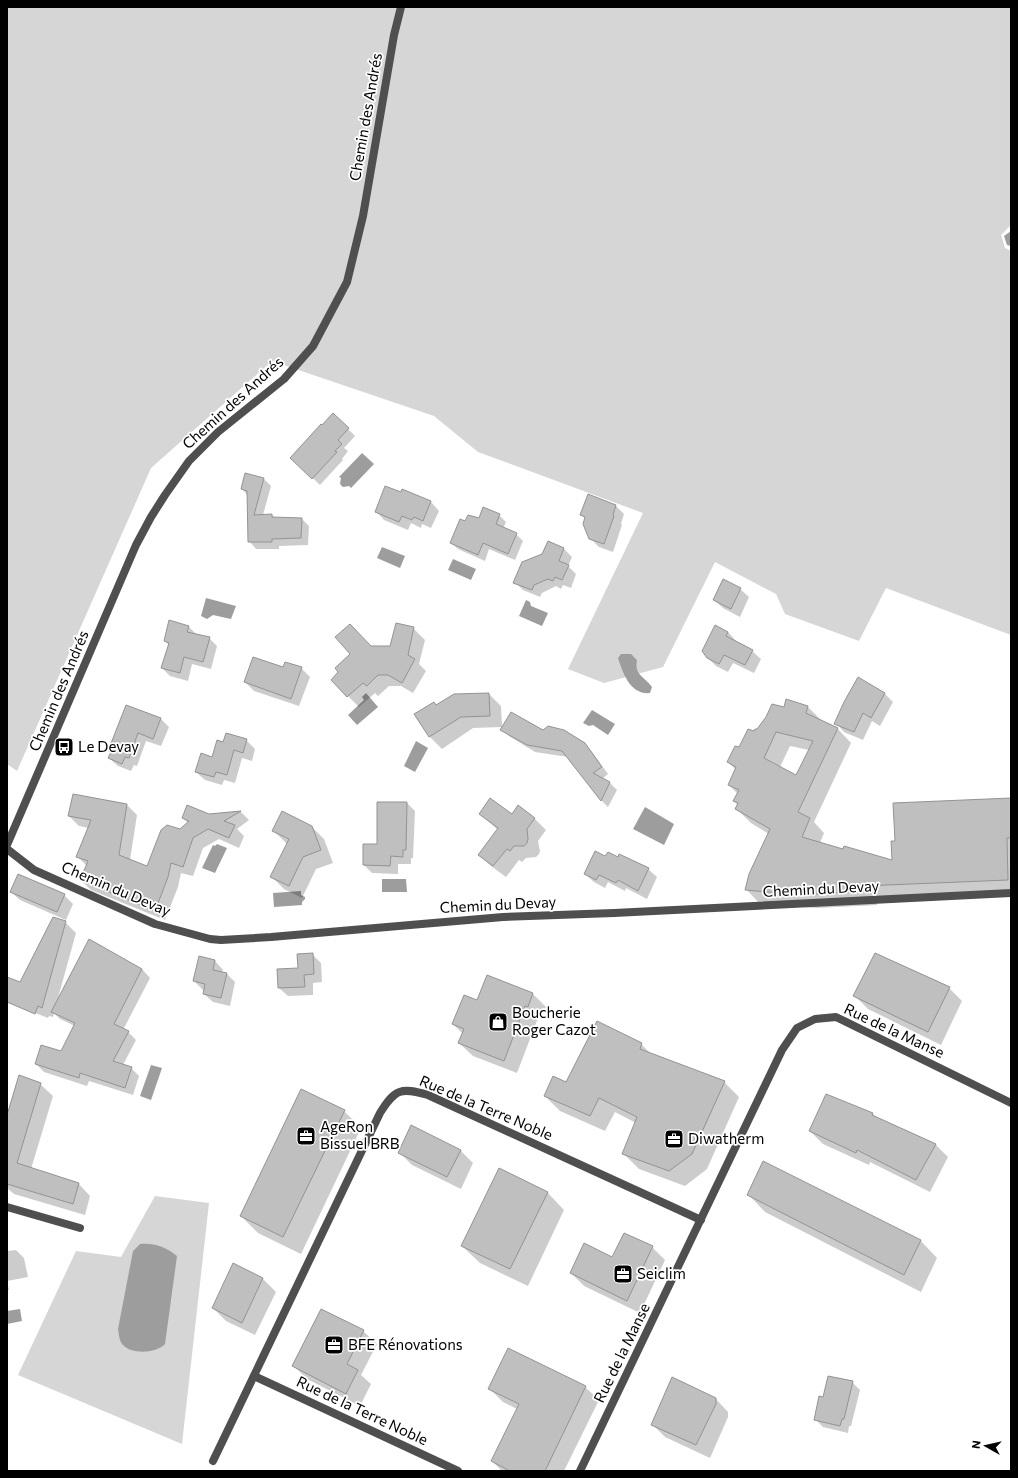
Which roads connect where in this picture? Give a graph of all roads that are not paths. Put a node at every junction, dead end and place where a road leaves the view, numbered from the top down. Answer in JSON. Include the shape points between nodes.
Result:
{"nodes":[{"id":1,"x":401,"y":7,"type":"edge"},
{"id":2,"x":7,"y":845,"type":"edge"},
{"id":3,"x":7,"y":849,"type":"edge"},
{"id":4,"x":1011,"y":892,"type":"edge"},
{"id":5,"x":1011,"y":1102,"type":"edge"},
{"id":6,"x":7,"y":1206,"type":"edge"},
{"id":7,"x":701,"y":1220,"type":"junction"},
{"id":8,"x":80,"y":1228,"type":"dead end"},
{"id":9,"x":254,"y":1376,"type":"junction"},
{"id":10,"x":213,"y":1461,"type":"dead end"},
{"id":11,"x":458,"y":1471,"type":"edge"},
{"id":12,"x":580,"y":1471,"type":"edge"}],
"edges":[{"from":1,"to":2,"type":"street","name":"Chemin des Andrés","via":[[394,35],[364,216],[347,282],[313,346],[284,379],[218,432],[189,461],[151,517],[133,552]]},
{"from":3,"to":4,"type":"street","name":"Chemin du Devay","via":[[34,870],[155,924],[221,940],[503,917]]},
{"from":5,"to":7,"type":"street","name":"Rue de la Manse","via":[[836,1017],[815,1019],[797,1028],[782,1050]]},
{"from":6,"to":8,"type":"street"},
{"from":7,"to":9,"type":"street","name":"Rue de la Terre Noble","via":[[428,1095],[409,1090],[399,1092],[390,1097],[380,1113]]},
{"from":7,"to":12,"type":"street","name":"Rue de la Manse"},
{"from":9,"to":10,"type":"street","name":"Rue de la Terre Noble"},
{"from":9,"to":11,"type":"street","name":"Rue de la Terre Noble"}]}
